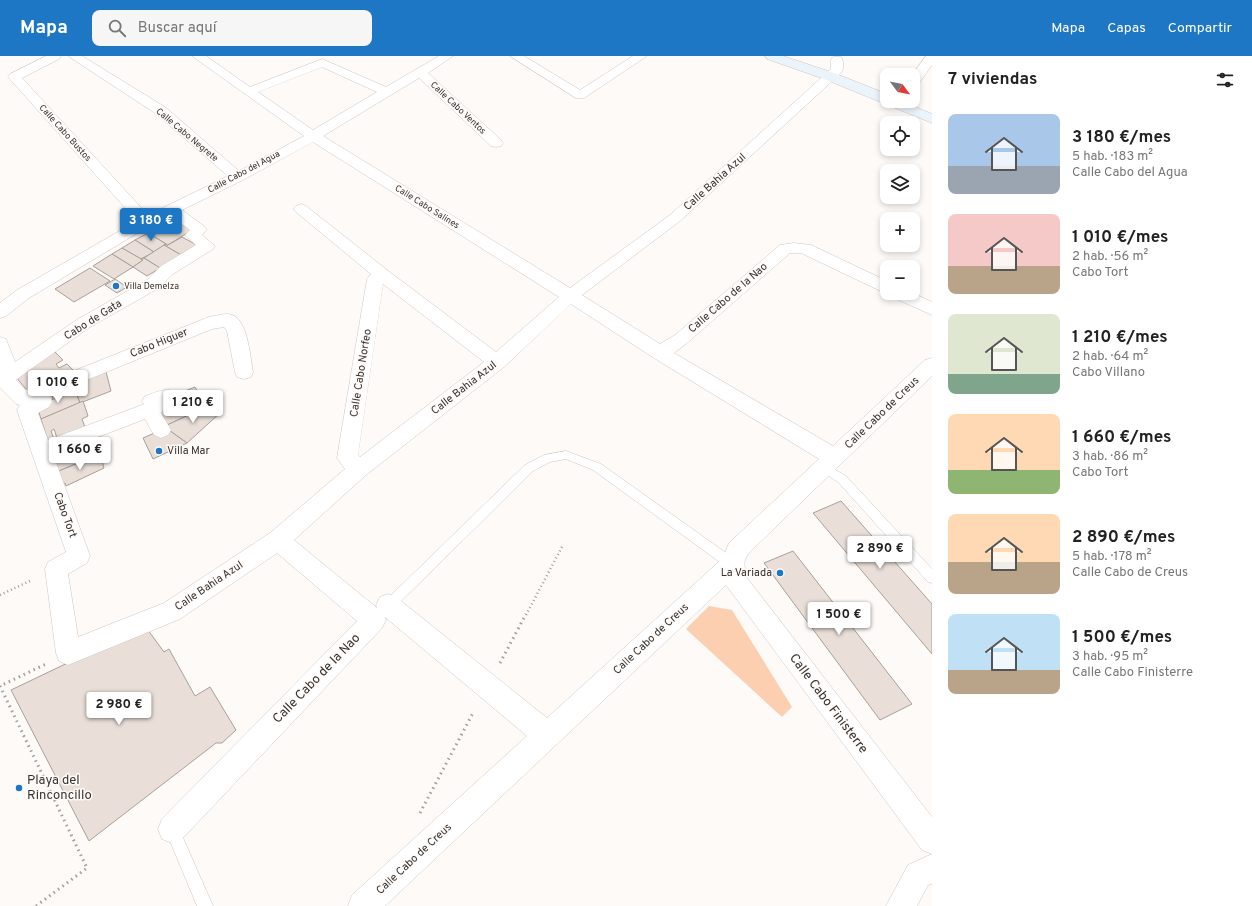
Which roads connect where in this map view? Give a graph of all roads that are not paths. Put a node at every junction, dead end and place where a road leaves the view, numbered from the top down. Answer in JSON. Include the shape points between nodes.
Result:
{"nodes":[{"id":1,"x":54,"y":56,"type":"edge"},
{"id":2,"x":74,"y":56,"type":"edge"},
{"id":3,"x":198,"y":56,"type":"edge"},
{"id":4,"x":447,"y":56,"type":"edge"},
{"id":5,"x":516,"y":56,"type":"edge"},
{"id":6,"x":641,"y":56,"type":"edge"},
{"id":7,"x":770,"y":56,"type":"edge"},
{"id":8,"x":932,"y":56,"type":"edge"},
{"id":9,"x":830,"y":66,"type":"edge"},
{"id":10,"x":420,"y":73,"type":"junction"},
{"id":11,"x":920,"y":73,"type":"edge"},
{"id":12,"x":250,"y":91,"type":"junction"},
{"id":13,"x":387,"y":92,"type":"junction"},
{"id":14,"x":880,"y":94,"type":"edge"},
{"id":15,"x":908,"y":108,"type":"edge"},
{"id":16,"x":932,"y":119,"type":"edge"},
{"id":17,"x":313,"y":136,"type":"junction"},
{"id":18,"x":496,"y":143,"type":"dead end"},
{"id":19,"x":238,"y":177,"type":"junction"},
{"id":20,"x":172,"y":209,"type":"junction"},
{"id":21,"x":301,"y":209,"type":"dead end"},
{"id":22,"x":146,"y":222,"type":"junction"},
{"id":23,"x":380,"y":274,"type":"junction"},
{"id":24,"x":880,"y":285,"type":"edge"},
{"id":25,"x":570,"y":296,"type":"junction"},
{"id":26,"x":913,"y":300,"type":"edge"},
{"id":27,"x":932,"y":309,"type":"edge"},
{"id":28,"x":0,"y":312,"type":"edge"},
{"id":29,"x":660,"y":353,"type":"junction"},
{"id":30,"x":5,"y":360,"type":"edge"},
{"id":31,"x":497,"y":362,"type":"junction"},
{"id":32,"x":932,"y":365,"type":"edge"},
{"id":33,"x":244,"y":372,"type":"dead end"},
{"id":34,"x":39,"y":392,"type":"junction"},
{"id":35,"x":166,"y":396,"type":"dead end"},
{"id":36,"x":149,"y":410,"type":"junction"},
{"id":37,"x":160,"y":430,"type":"dead end"},
{"id":38,"x":42,"y":450,"type":"junction"},
{"id":39,"x":830,"y":463,"type":"junction"},
{"id":40,"x":359,"y":470,"type":"junction"},
{"id":41,"x":278,"y":540,"type":"junction"},
{"id":42,"x":732,"y":564,"type":"junction"},
{"id":43,"x":932,"y":578,"type":"edge"},
{"id":44,"x":381,"y":613,"type":"junction"},
{"id":45,"x":68,"y":653,"type":"joint"},
{"id":46,"x":547,"y":735,"type":"junction"},
{"id":47,"x":172,"y":829,"type":"joint"},
{"id":48,"x":932,"y":840,"type":"edge"},
{"id":49,"x":932,"y":869,"type":"edge"},
{"id":50,"x":205,"y":906,"type":"edge"},
{"id":51,"x":363,"y":906,"type":"edge"},
{"id":52,"x":901,"y":906,"type":"edge"}],
"edges":[{"from":1,"to":22,"type":"street","name":"Calle Cabo Bustos","via":[[14,77]]},
{"from":2,"to":19,"type":"street","name":"Calle Cabo Negrete","via":[[160,110]]},
{"from":3,"to":12,"type":"street","name":"Calle Cabo Salines"},
{"from":4,"to":10,"type":"street","name":"Calle Cabo del Agua"},
{"from":5,"to":6,"type":"street","via":[[580,95]]},
{"from":7,"to":9,"type":"street"},
{"from":8,"to":11,"type":"street"},
{"from":9,"to":14,"type":"street"},
{"from":9,"to":25,"type":"street","name":"Calle Bahia Azul","via":[[675,218]]},
{"from":10,"to":13,"type":"street","name":"Calle Cabo del Agua"},
{"from":10,"to":18,"type":"street","name":"Calle Cabo Ventos"},
{"from":12,"to":13,"type":"street","via":[[322,63]]},
{"from":12,"to":17,"type":"street","name":"Calle Cabo Salines"},
{"from":13,"to":17,"type":"street","name":"Calle Cabo del Agua"},
{"from":15,"to":16,"type":"street"},
{"from":17,"to":19,"type":"street","name":"Calle Cabo del Agua"},
{"from":17,"to":25,"type":"street","name":"Calle Cabo Salines"},
{"from":19,"to":20,"type":"street","name":"Calle Cabo del Agua"},
{"from":20,"to":22,"type":"street","name":"Calle Cabo del Agua"},
{"from":20,"to":30,"type":"street","name":"Cabo de Gata","via":[[199,229],[192,235],[207,246],[167,270],[153,284],[84,323],[41,354]]},
{"from":21,"to":23,"type":"street"},
{"from":22,"to":28,"type":"street","name":"Calle Cabo del Agua","via":[[23,294]]},
{"from":23,"to":31,"type":"street"},
{"from":23,"to":40,"type":"street","name":"Calle Cabo Norfeo","via":[[375,279],[348,458]]},
{"from":24,"to":29,"type":"street","name":"Calle Cabo de la Nao","via":[[812,252],[797,247],[783,250],[681,339]]},
{"from":25,"to":29,"type":"street","name":"Calle Cabo Salines"},
{"from":25,"to":31,"type":"street","name":"Calle Bahia Azul"},
{"from":26,"to":27,"type":"street"},
{"from":29,"to":39,"type":"street","name":"Calle Cabo Salines"},
{"from":30,"to":34,"type":"street","via":[[6,382],[22,399]]},
{"from":31,"to":40,"type":"street","name":"Calle Bahia Azul"},
{"from":32,"to":39,"type":"street","name":"Calle Cabo de Creus"},
{"from":33,"to":34,"type":"street","name":"Cabo Higuer","via":[[236,330],[228,320],[221,320]]},
{"from":34,"to":38,"type":"street","name":"Cabo Tort","via":[[42,402],[27,410]]},
{"from":35,"to":36,"type":"street","via":[[152,401],[155,407]]},
{"from":36,"to":37,"type":"street"},
{"from":36,"to":38,"type":"street"},
{"from":38,"to":45,"type":"street","name":"Cabo Tort","via":[[79,556],[56,569]]},
{"from":39,"to":42,"type":"street","name":"Calle Cabo de Creus","via":[[737,550]]},
{"from":39,"to":43,"type":"lane"},
{"from":40,"to":41,"type":"street","name":"Calle Bahia Azul"},
{"from":41,"to":44,"type":"street"},
{"from":41,"to":45,"type":"street","name":"Calle Bahia Azul","via":[[172,611]]},
{"from":42,"to":44,"type":"lane","via":[[598,467],[566,455],[548,458],[529,468]]},
{"from":42,"to":46,"type":"street","name":"Calle Cabo de Creus"},
{"from":42,"to":48,"type":"street","name":"Calle Cabo Finisterre","via":[[736,582]]},
{"from":44,"to":46,"type":"street"},
{"from":44,"to":47,"type":"street","name":"Calle Cabo de la Nao"},
{"from":46,"to":51,"type":"street","name":"Calle Cabo de Creus"},
{"from":47,"to":50,"type":"lane"},
{"from":49,"to":52,"type":"street","via":[[918,875]]}]}
